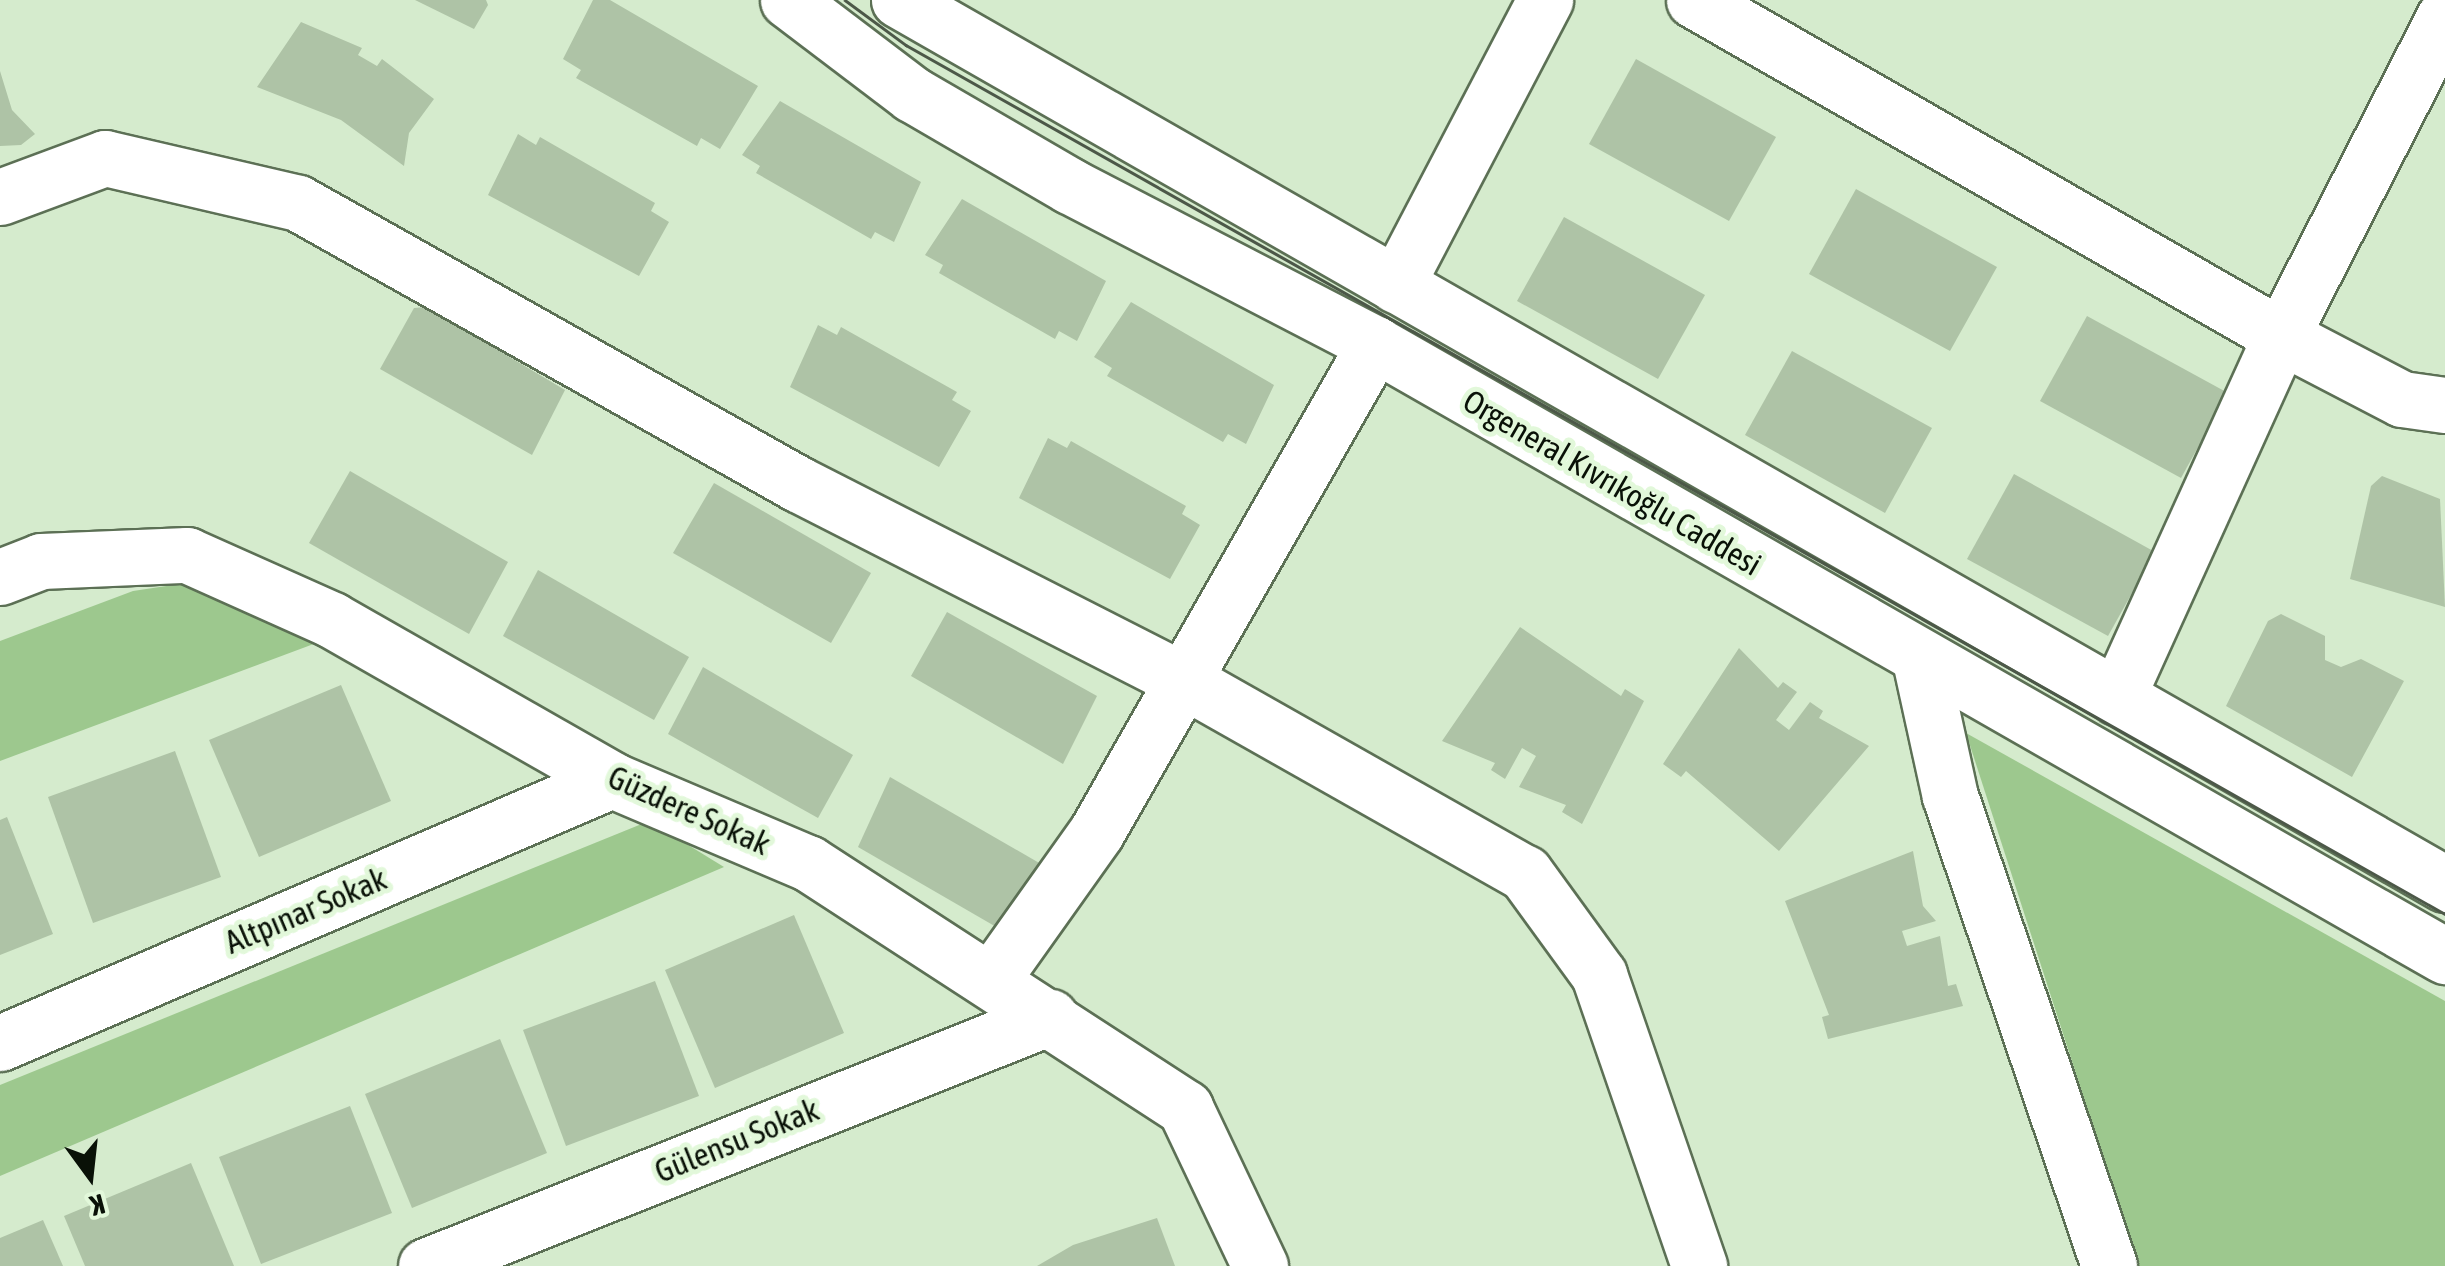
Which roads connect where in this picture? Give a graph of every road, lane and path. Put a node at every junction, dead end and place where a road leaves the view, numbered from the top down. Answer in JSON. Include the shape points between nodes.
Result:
{"nodes":[{"id":1,"x":788,"y":0,"type":"edge"},
{"id":2,"x":898,"y":0,"type":"edge"},
{"id":3,"x":1544,"y":0,"type":"edge"},
{"id":4,"x":1694,"y":0,"type":"edge"},
{"id":5,"x":2445,"y":16,"type":"edge"},
{"id":6,"x":0,"y":198,"type":"edge"},
{"id":7,"x":1396,"y":285,"type":"junction"},
{"id":8,"x":2280,"y":336,"type":"junction"},
{"id":9,"x":1376,"y":344,"type":"junction"},
{"id":10,"x":2445,"y":404,"type":"edge"},
{"id":11,"x":0,"y":577,"type":"edge"},
{"id":12,"x":1920,"y":660,"type":"junction"},
{"id":13,"x":1186,"y":681,"type":"junction"},
{"id":14,"x":2117,"y":697,"type":"junction"},
{"id":15,"x":612,"y":780,"type":"junction"},
{"id":16,"x":2445,"y":884,"type":"edge"},
{"id":17,"x":2445,"y":956,"type":"edge"},
{"id":18,"x":992,"y":979,"type":"junction"},
{"id":19,"x":1050,"y":1018,"type":"junction"},
{"id":20,"x":0,"y":1043,"type":"edge"},
{"id":21,"x":426,"y":1266,"type":"edge"},
{"id":22,"x":1260,"y":1266,"type":"edge"},
{"id":23,"x":1699,"y":1266,"type":"edge"},
{"id":24,"x":2109,"y":1266,"type":"edge"}],
"edges":[{"from":1,"to":9,"type":"street","name":"Orgeneral Kıvrıkoğlu Caddesi","via":[[912,94]]},
{"from":2,"to":7,"type":"street"},
{"from":3,"to":7,"type":"street"},
{"from":4,"to":8,"type":"street"},
{"from":5,"to":8,"type":"street"},
{"from":6,"to":13,"type":"street","via":[[105,158],[298,203],[798,484]]},
{"from":7,"to":14,"type":"street"},
{"from":8,"to":10,"type":"street","via":[[2402,399]]},
{"from":8,"to":14,"type":"street"},
{"from":9,"to":12,"type":"street","name":"Orgeneral Kıvrıkoğlu Caddesi"},
{"from":9,"to":13,"type":"street"},
{"from":11,"to":15,"type":"street","name":"Güzdere Sokak","via":[[41,561],[187,554],[332,620]]},
{"from":12,"to":17,"type":"street","name":"Orgeneral Kıvrıkoğlu Caddesi"},
{"from":12,"to":24,"type":"street","via":[[1950,796]]},
{"from":13,"to":18,"type":"street","via":[[1097,831]]},
{"from":13,"to":23,"type":"street","via":[[1525,873],[1598,975]]},
{"from":14,"to":16,"type":"street"},
{"from":15,"to":18,"type":"street","name":"Güzdere Sokak","via":[[808,863]]},
{"from":15,"to":20,"type":"street","name":"Altpınar Sokak"},
{"from":18,"to":19,"type":"street","name":"Güzdere Sokak"},
{"from":19,"to":21,"type":"street","name":"Gülensu Sokak"},
{"from":19,"to":22,"type":"street","name":"Güzdere Sokak","via":[[1185,1108]]}]}
